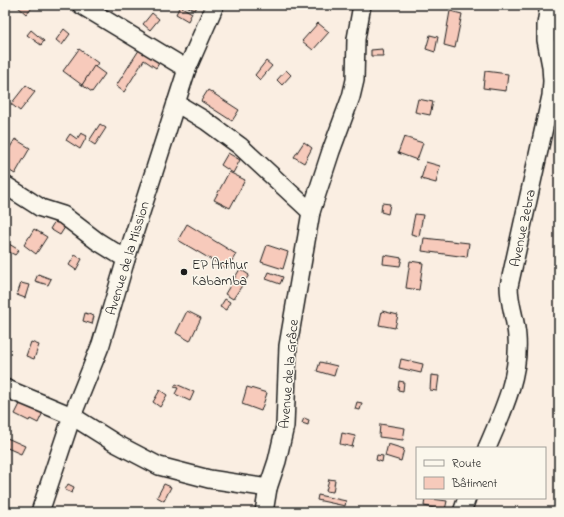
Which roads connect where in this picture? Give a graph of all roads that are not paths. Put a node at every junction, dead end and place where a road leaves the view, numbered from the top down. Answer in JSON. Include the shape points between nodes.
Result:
{"nodes":[{"id":1,"x":81,"y":5,"type":"edge"},
{"id":2,"x":215,"y":5,"type":"edge"},
{"id":3,"x":362,"y":5,"type":"edge"},
{"id":4,"x":549,"y":5,"type":"edge"},
{"id":5,"x":187,"y":70,"type":"junction"},
{"id":6,"x":176,"y":103,"type":"junction"},
{"id":7,"x":5,"y":185,"type":"edge"},
{"id":8,"x":311,"y":212,"type":"junction"},
{"id":9,"x":126,"y":258,"type":"junction"},
{"id":10,"x":5,"y":388,"type":"edge"},
{"id":11,"x":72,"y":416,"type":"junction"},
{"id":12,"x":488,"y":447,"type":"edge"},
{"id":13,"x":268,"y":488,"type":"junction"},
{"id":14,"x":467,"y":499,"type":"edge"},
{"id":15,"x":40,"y":512,"type":"edge"},
{"id":16,"x":264,"y":512,"type":"edge"},
{"id":17,"x":462,"y":512,"type":"edge"}],
"edges":[{"from":1,"to":5,"type":"street"},
{"from":2,"to":5,"type":"street","name":"Avenue de la Mission"},
{"from":3,"to":8,"type":"street","name":"Avenue de la Grâce","via":[[351,97]]},
{"from":4,"to":12,"type":"street","name":"Avenue Zebra","via":[[546,40],[551,66],[551,96],[509,286],[518,351],[511,387]]},
{"from":5,"to":6,"type":"street","name":"Avenue de la Mission"},
{"from":6,"to":8,"type":"street","via":[[240,146]]},
{"from":6,"to":9,"type":"street","name":"Avenue de la Mission"},
{"from":7,"to":9,"type":"street","via":[[41,208],[63,215],[97,241]]},
{"from":8,"to":13,"type":"street","name":"Avenue de la Grâce","via":[[288,346],[285,426]]},
{"from":9,"to":11,"type":"street","name":"Avenue de la Mission","via":[[101,344]]},
{"from":10,"to":11,"type":"street"},
{"from":11,"to":13,"type":"street","via":[[159,466],[209,479]]},
{"from":11,"to":15,"type":"street","name":"Avenue de la Mission"},
{"from":13,"to":16,"type":"street","name":"Avenue de la Grâce"},
{"from":14,"to":17,"type":"street"}]}
